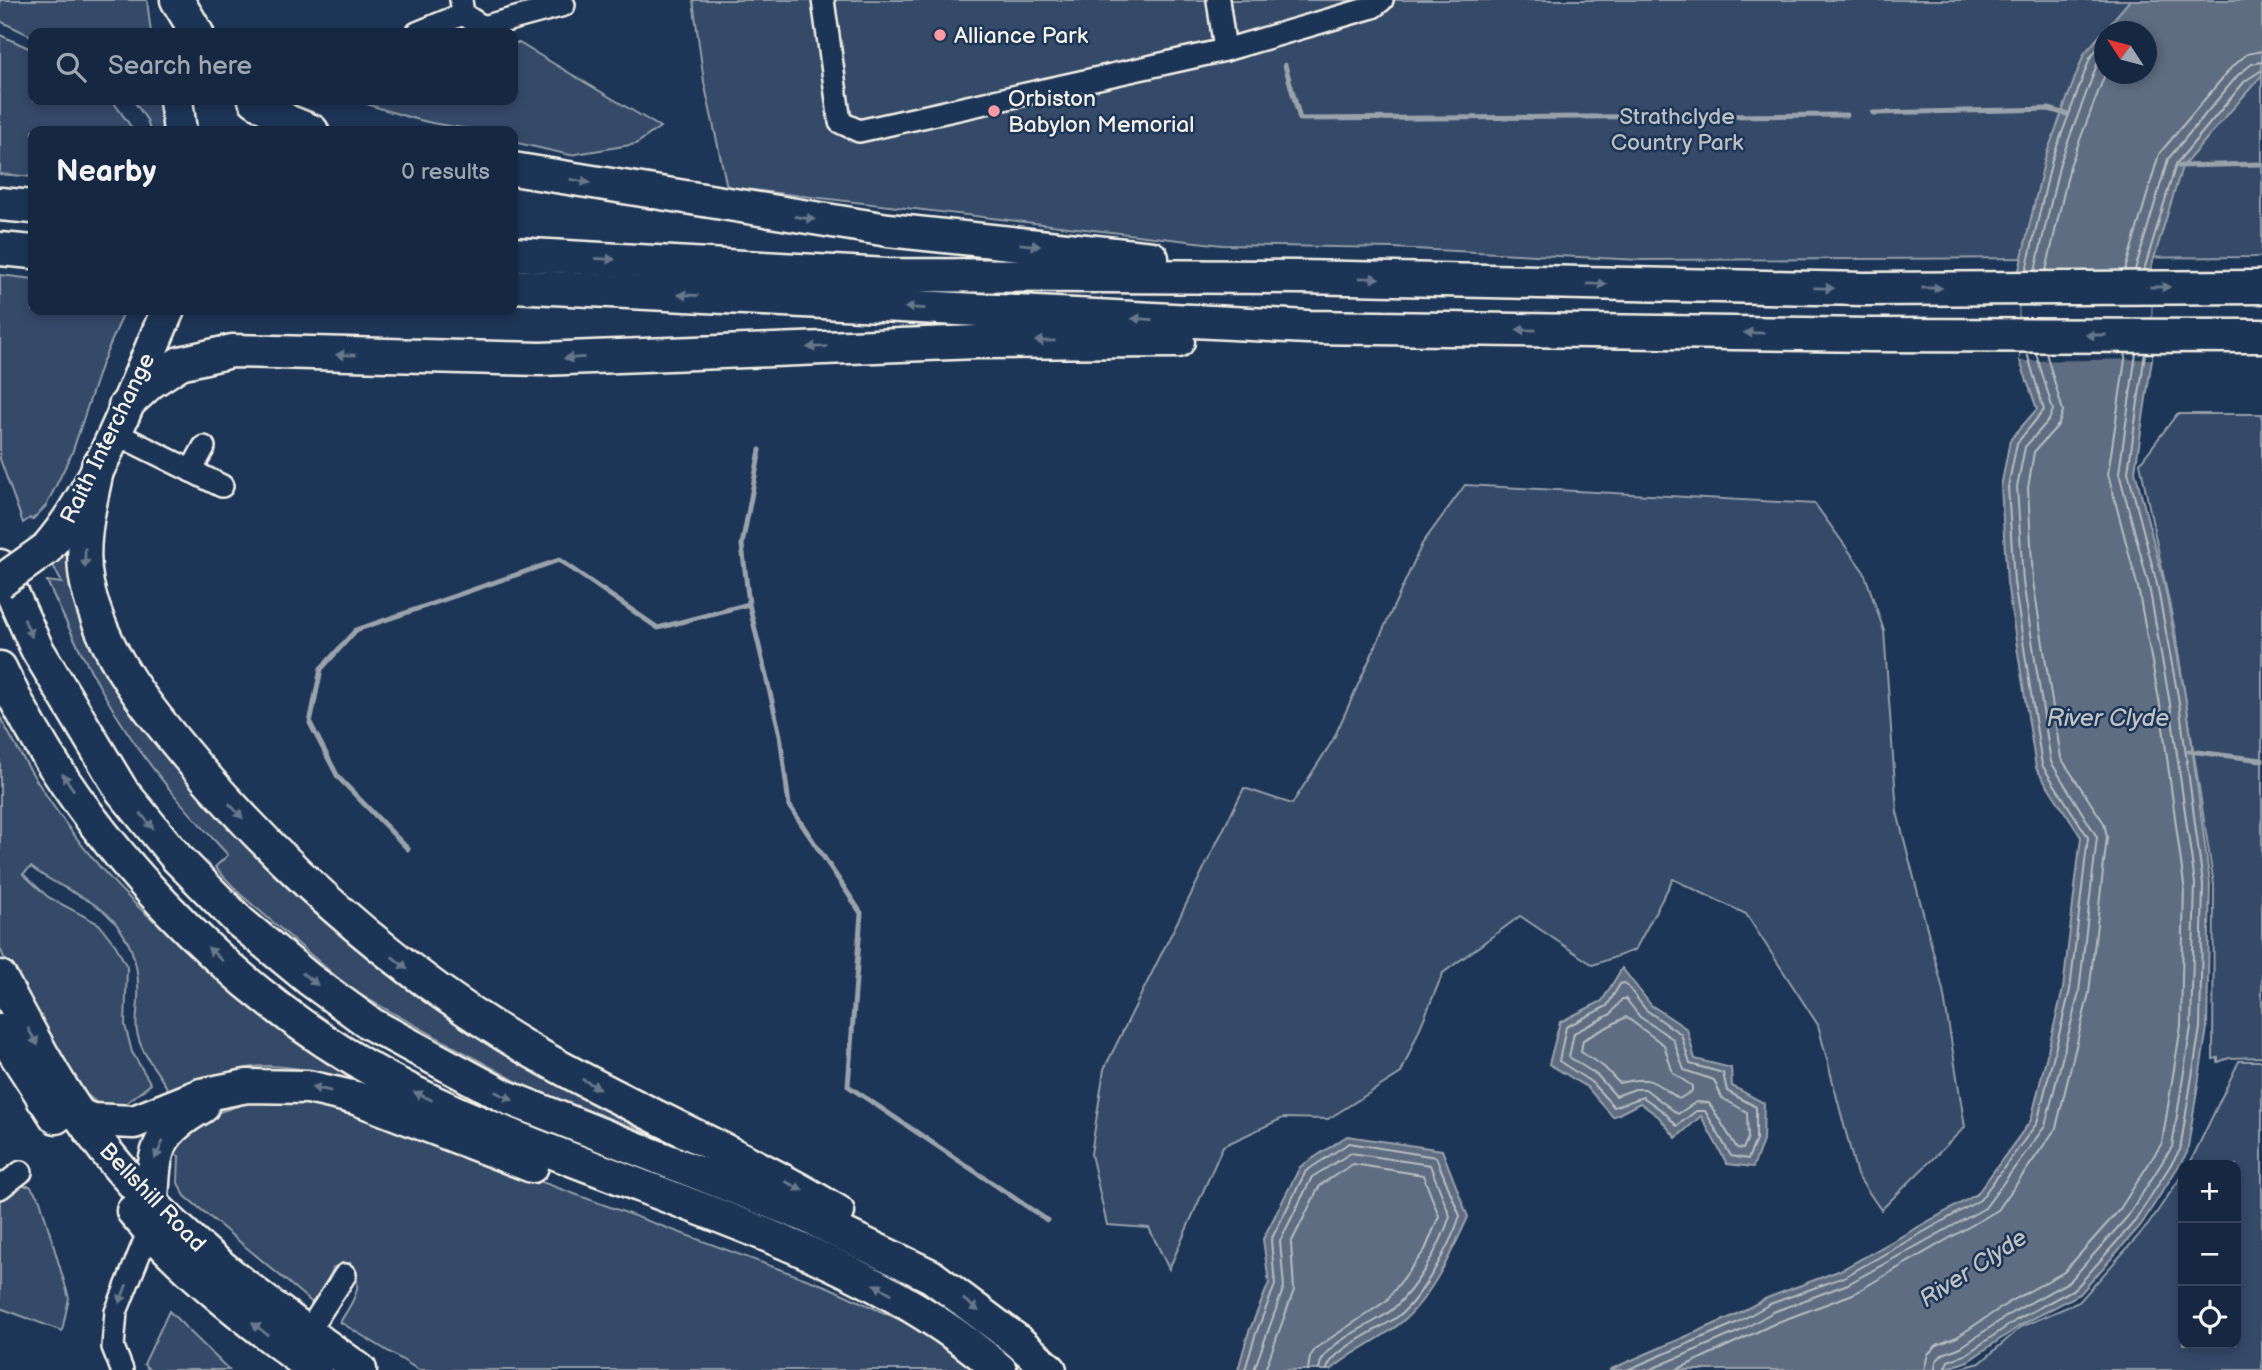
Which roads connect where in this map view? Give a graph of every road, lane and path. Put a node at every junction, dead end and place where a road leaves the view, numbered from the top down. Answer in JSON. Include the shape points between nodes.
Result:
{"nodes":[{"id":1,"x":166,"y":0,"type":"edge"},
{"id":2,"x":177,"y":0,"type":"edge"},
{"id":3,"x":823,"y":0,"type":"edge"},
{"id":4,"x":1217,"y":0,"type":"edge"},
{"id":5,"x":1382,"y":0,"type":"edge"},
{"id":6,"x":564,"y":5,"type":"dead end"},
{"id":7,"x":462,"y":7,"type":"edge"},
{"id":8,"x":169,"y":28,"type":"edge"},
{"id":9,"x":194,"y":28,"type":"edge"},
{"id":10,"x":426,"y":28,"type":"edge"},
{"id":11,"x":1225,"y":50,"type":"junction"},
{"id":12,"x":177,"y":105,"type":"edge"},
{"id":13,"x":263,"y":105,"type":"edge"},
{"id":14,"x":179,"y":126,"type":"edge"},
{"id":15,"x":300,"y":126,"type":"edge"},
{"id":16,"x":518,"y":170,"type":"edge"},
{"id":17,"x":0,"y":204,"type":"edge"},
{"id":18,"x":28,"y":207,"type":"edge"},
{"id":19,"x":0,"y":249,"type":"edge"},
{"id":20,"x":28,"y":252,"type":"edge"},
{"id":21,"x":518,"y":254,"type":"edge"},
{"id":22,"x":1301,"y":276,"type":"junction"},
{"id":23,"x":518,"y":286,"type":"edge"},
{"id":24,"x":2262,"y":287,"type":"edge"},
{"id":25,"x":166,"y":315,"type":"edge"},
{"id":26,"x":1308,"y":327,"type":"junction"},
{"id":27,"x":2262,"y":335,"type":"edge"},
{"id":28,"x":119,"y":419,"type":"junction"},
{"id":29,"x":204,"y":447,"type":"dead end"},
{"id":30,"x":98,"y":466,"type":"junction"},
{"id":31,"x":191,"y":471,"type":"junction"},
{"id":32,"x":222,"y":486,"type":"dead end"},
{"id":33,"x":0,"y":566,"type":"edge"},
{"id":34,"x":0,"y":582,"type":"edge"},
{"id":35,"x":0,"y":668,"type":"edge"},
{"id":36,"x":0,"y":977,"type":"edge"},
{"id":37,"x":0,"y":1030,"type":"edge"},
{"id":38,"x":0,"y":1039,"type":"edge"},
{"id":39,"x":23,"y":1069,"type":"junction"},
{"id":40,"x":226,"y":1090,"type":"junction"},
{"id":41,"x":43,"y":1099,"type":"junction"},
{"id":42,"x":80,"y":1116,"type":"junction"},
{"id":43,"x":21,"y":1172,"type":"dead end"},
{"id":44,"x":0,"y":1188,"type":"edge"},
{"id":45,"x":151,"y":1216,"type":"junction"},
{"id":46,"x":849,"y":1270,"type":"junction"},
{"id":47,"x":345,"y":1275,"type":"dead end"},
{"id":48,"x":931,"y":1276,"type":"junction"},
{"id":49,"x":307,"y":1333,"type":"junction"},
{"id":50,"x":122,"y":1370,"type":"edge"},
{"id":51,"x":315,"y":1370,"type":"edge"},
{"id":52,"x":360,"y":1370,"type":"edge"},
{"id":53,"x":1000,"y":1370,"type":"edge"},
{"id":54,"x":1050,"y":1370,"type":"edge"}],
"edges":[{"from":1,"to":8,"type":"highway"},
{"from":2,"to":9,"type":"highway"},
{"from":3,"to":11,"type":"street","via":[[840,122],[859,131]]},
{"from":4,"to":11,"type":"street"},
{"from":5,"to":11,"type":"street","via":[[1373,7]]},
{"from":6,"to":7,"type":"street","via":[[483,27]]},
{"from":7,"to":10,"type":"street"},
{"from":12,"to":14,"type":"highway"},
{"from":13,"to":15,"type":"highway"},
{"from":16,"to":22,"type":"highway","one_way":true,"via":[[888,230]]},
{"from":17,"to":18,"type":"highway"},
{"from":19,"to":20,"type":"highway"},
{"from":21,"to":22,"type":"highway","one_way":true,"via":[[887,275]]},
{"from":22,"to":24,"type":"highway","one_way":true,"via":[[1864,289]]},
{"from":26,"to":23,"type":"highway","one_way":true},
{"from":25,"to":28,"type":"highway","name":"Raith Interchange"},
{"from":27,"to":26,"type":"highway","one_way":true},
{"from":26,"to":28,"type":"highway","one_way":true,"via":[[1188,341],[964,342],[541,359],[232,351],[180,363],[151,382]]},
{"from":28,"to":30,"type":"highway","name":"Raith Interchange"},
{"from":28,"to":31,"type":"street"},
{"from":29,"to":31,"type":"street"},
{"from":30,"to":34,"type":"highway","name":"Raith Interchange","bridge":true,"via":[[57,537]]},
{"from":30,"to":48,"type":"highway","one_way":true,"via":[[84,563],[93,609],[112,654],[203,774],[319,895],[414,974],[490,1026],[601,1090],[691,1131],[804,1192]]},
{"from":31,"to":32,"type":"street"},
{"from":33,"to":48,"type":"highway","one_way":true,"via":[[37,649],[122,791],[177,858],[240,922],[299,971],[370,1024],[506,1097],[804,1215]]},
{"from":46,"to":35,"type":"highway","one_way":true,"via":[[432,1100],[320,1037],[217,957],[142,879],[54,763]]},
{"from":36,"to":42,"type":"highway","name":"Bellshill Road","one_way":true},
{"from":37,"to":39,"type":"highway","name":"Bellshill Road"},
{"from":38,"to":39,"type":"highway"},
{"from":39,"to":41,"type":"highway","name":"Bellshill Road"},
{"from":40,"to":42,"type":"highway","via":[[134,1122]]},
{"from":40,"to":45,"type":"highway","one_way":true,"via":[[173,1126],[155,1157]]},
{"from":46,"to":40,"type":"highway","one_way":true,"via":[[778,1256],[356,1098],[278,1084]]},
{"from":41,"to":42,"type":"highway"},
{"from":41,"to":45,"type":"highway","name":"Bellshill Road","via":[[80,1149]]},
{"from":42,"to":45,"type":"highway","name":"Bellshill Road"},
{"from":43,"to":44,"type":"street"},
{"from":45,"to":49,"type":"highway","name":"Bellshill Road"},
{"from":45,"to":50,"type":"street","name":"Bellshill Road","one_way":true,"via":[[116,1312],[113,1347]]},
{"from":51,"to":45,"type":"highway","name":"Bellshill Road","one_way":true,"via":[[208,1287]]},
{"from":53,"to":46,"type":"highway","one_way":true,"via":[[934,1320]]},
{"from":47,"to":49,"type":"street"},
{"from":48,"to":54,"type":"highway","one_way":true},
{"from":49,"to":52,"type":"highway","name":"Bellshill Road"}]}
